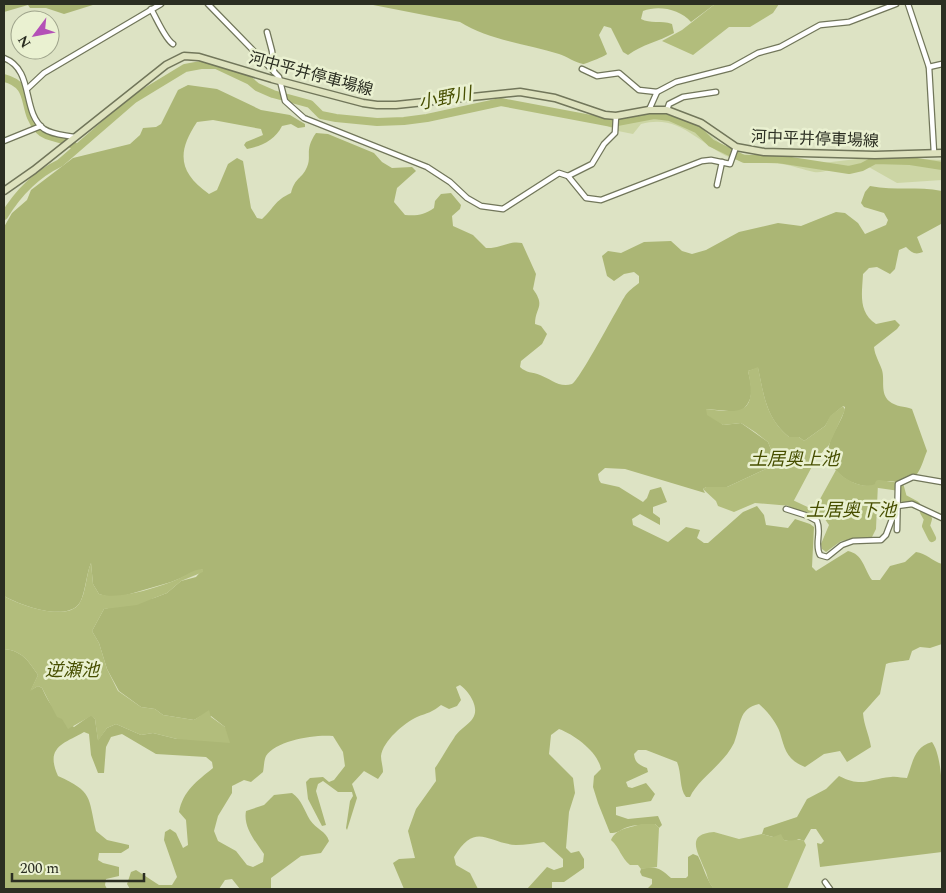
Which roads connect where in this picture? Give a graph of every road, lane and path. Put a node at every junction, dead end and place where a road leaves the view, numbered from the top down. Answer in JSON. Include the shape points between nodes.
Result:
{"nodes":[{"id":1,"x":161,"y":4,"type":"edge"},
{"id":2,"x":208,"y":4,"type":"edge"},
{"id":3,"x":896,"y":4,"type":"edge"},
{"id":4,"x":908,"y":4,"type":"edge"},
{"id":5,"x":152,"y":9,"type":"junction"},
{"id":6,"x":267,"y":32,"type":"dead end"},
{"id":7,"x":173,"y":44,"type":"dead end"},
{"id":8,"x":4,"y":58,"type":"edge"},
{"id":9,"x":942,"y":64,"type":"edge"},
{"id":10,"x":929,"y":67,"type":"junction"},
{"id":11,"x":582,"y":69,"type":"dead end"},
{"id":12,"x":274,"y":72,"type":"junction"},
{"id":13,"x":281,"y":83,"type":"junction"},
{"id":14,"x":28,"y":88,"type":"junction"},
{"id":15,"x":657,"y":92,"type":"junction"},
{"id":16,"x":716,"y":92,"type":"dead end"},
{"id":17,"x":649,"y":110,"type":"junction"},
{"id":18,"x":667,"y":110,"type":"junction"},
{"id":19,"x":616,"y":118,"type":"junction"},
{"id":20,"x":38,"y":127,"type":"junction"},
{"id":21,"x":71,"y":139,"type":"junction"},
{"id":22,"x":4,"y":141,"type":"edge"},
{"id":23,"x":735,"y":148,"type":"junction"},
{"id":24,"x":934,"y":153,"type":"junction"},
{"id":25,"x":942,"y":153,"type":"edge"},
{"id":26,"x":722,"y":162,"type":"junction"},
{"id":27,"x":568,"y":176,"type":"junction"},
{"id":28,"x":717,"y":185,"type":"dead end"},
{"id":29,"x":4,"y":191,"type":"edge"},
{"id":30,"x":942,"y":482,"type":"edge"},
{"id":31,"x":897,"y":506,"type":"junction"},
{"id":32,"x":786,"y":509,"type":"dead end"},
{"id":33,"x":942,"y":518,"type":"edge"},
{"id":34,"x":897,"y":530,"type":"dead end"},
{"id":35,"x":825,"y":882,"type":"dead end"},
{"id":36,"x":830,"y":889,"type":"edge"}],
"edges":[{"from":1,"to":5,"type":"street"},
{"from":2,"to":12,"type":"street"},
{"from":3,"to":15,"type":"street","via":[[848,22],[820,25],[731,68],[689,77]]},
{"from":4,"to":10,"type":"street"},
{"from":5,"to":7,"type":"street","via":[[166,38]]},
{"from":5,"to":14,"type":"street","via":[[48,70]]},
{"from":6,"to":12,"type":"street"},
{"from":8,"to":14,"type":"street","via":[[16,66]]},
{"from":9,"to":10,"type":"street"},
{"from":10,"to":24,"type":"street"},
{"from":11,"to":15,"type":"street","via":[[602,76],[619,73],[639,90]]},
{"from":12,"to":13,"type":"street"},
{"from":13,"to":19,"type":"main road","name":"河中平井停車場線","via":[[377,105],[532,93]]},
{"from":13,"to":21,"type":"main road","name":"河中平井停車場線","via":[[209,59],[184,56],[166,64]]},
{"from":13,"to":27,"type":"street","via":[[285,101],[304,118],[427,167],[467,198],[486,208],[503,209],[559,173]]},
{"from":14,"to":20,"type":"street"},
{"from":15,"to":17,"type":"street"},
{"from":16,"to":18,"type":"street","via":[[683,97],[670,104]]},
{"from":17,"to":18,"type":"main road","name":"河中平井停車場線"},
{"from":17,"to":19,"type":"main road","name":"河中平井停車場線"},
{"from":18,"to":23,"type":"main road","name":"河中平井停車場線","via":[[686,115]]},
{"from":19,"to":27,"type":"street","via":[[616,131],[592,164]]},
{"from":20,"to":21,"type":"street"},
{"from":20,"to":22,"type":"street"},
{"from":21,"to":29,"type":"main road","name":"河中平井停車場線"},
{"from":23,"to":24,"type":"main road","name":"河中平井停車場線","via":[[806,155]]},
{"from":23,"to":26,"type":"street","via":[[730,164]]},
{"from":24,"to":25,"type":"main road","name":"河中平井停車場線"},
{"from":26,"to":27,"type":"street","via":[[702,160],[597,201],[586,198]]},
{"from":26,"to":28,"type":"street"},
{"from":30,"to":31,"type":"street","via":[[913,477],[898,486]]},
{"from":31,"to":32,"type":"street","via":[[881,540],[853,541],[827,557],[818,551],[820,532],[817,521]]},
{"from":31,"to":33,"type":"street","via":[[912,504]]},
{"from":31,"to":34,"type":"street"},
{"from":35,"to":36,"type":"street"}]}
